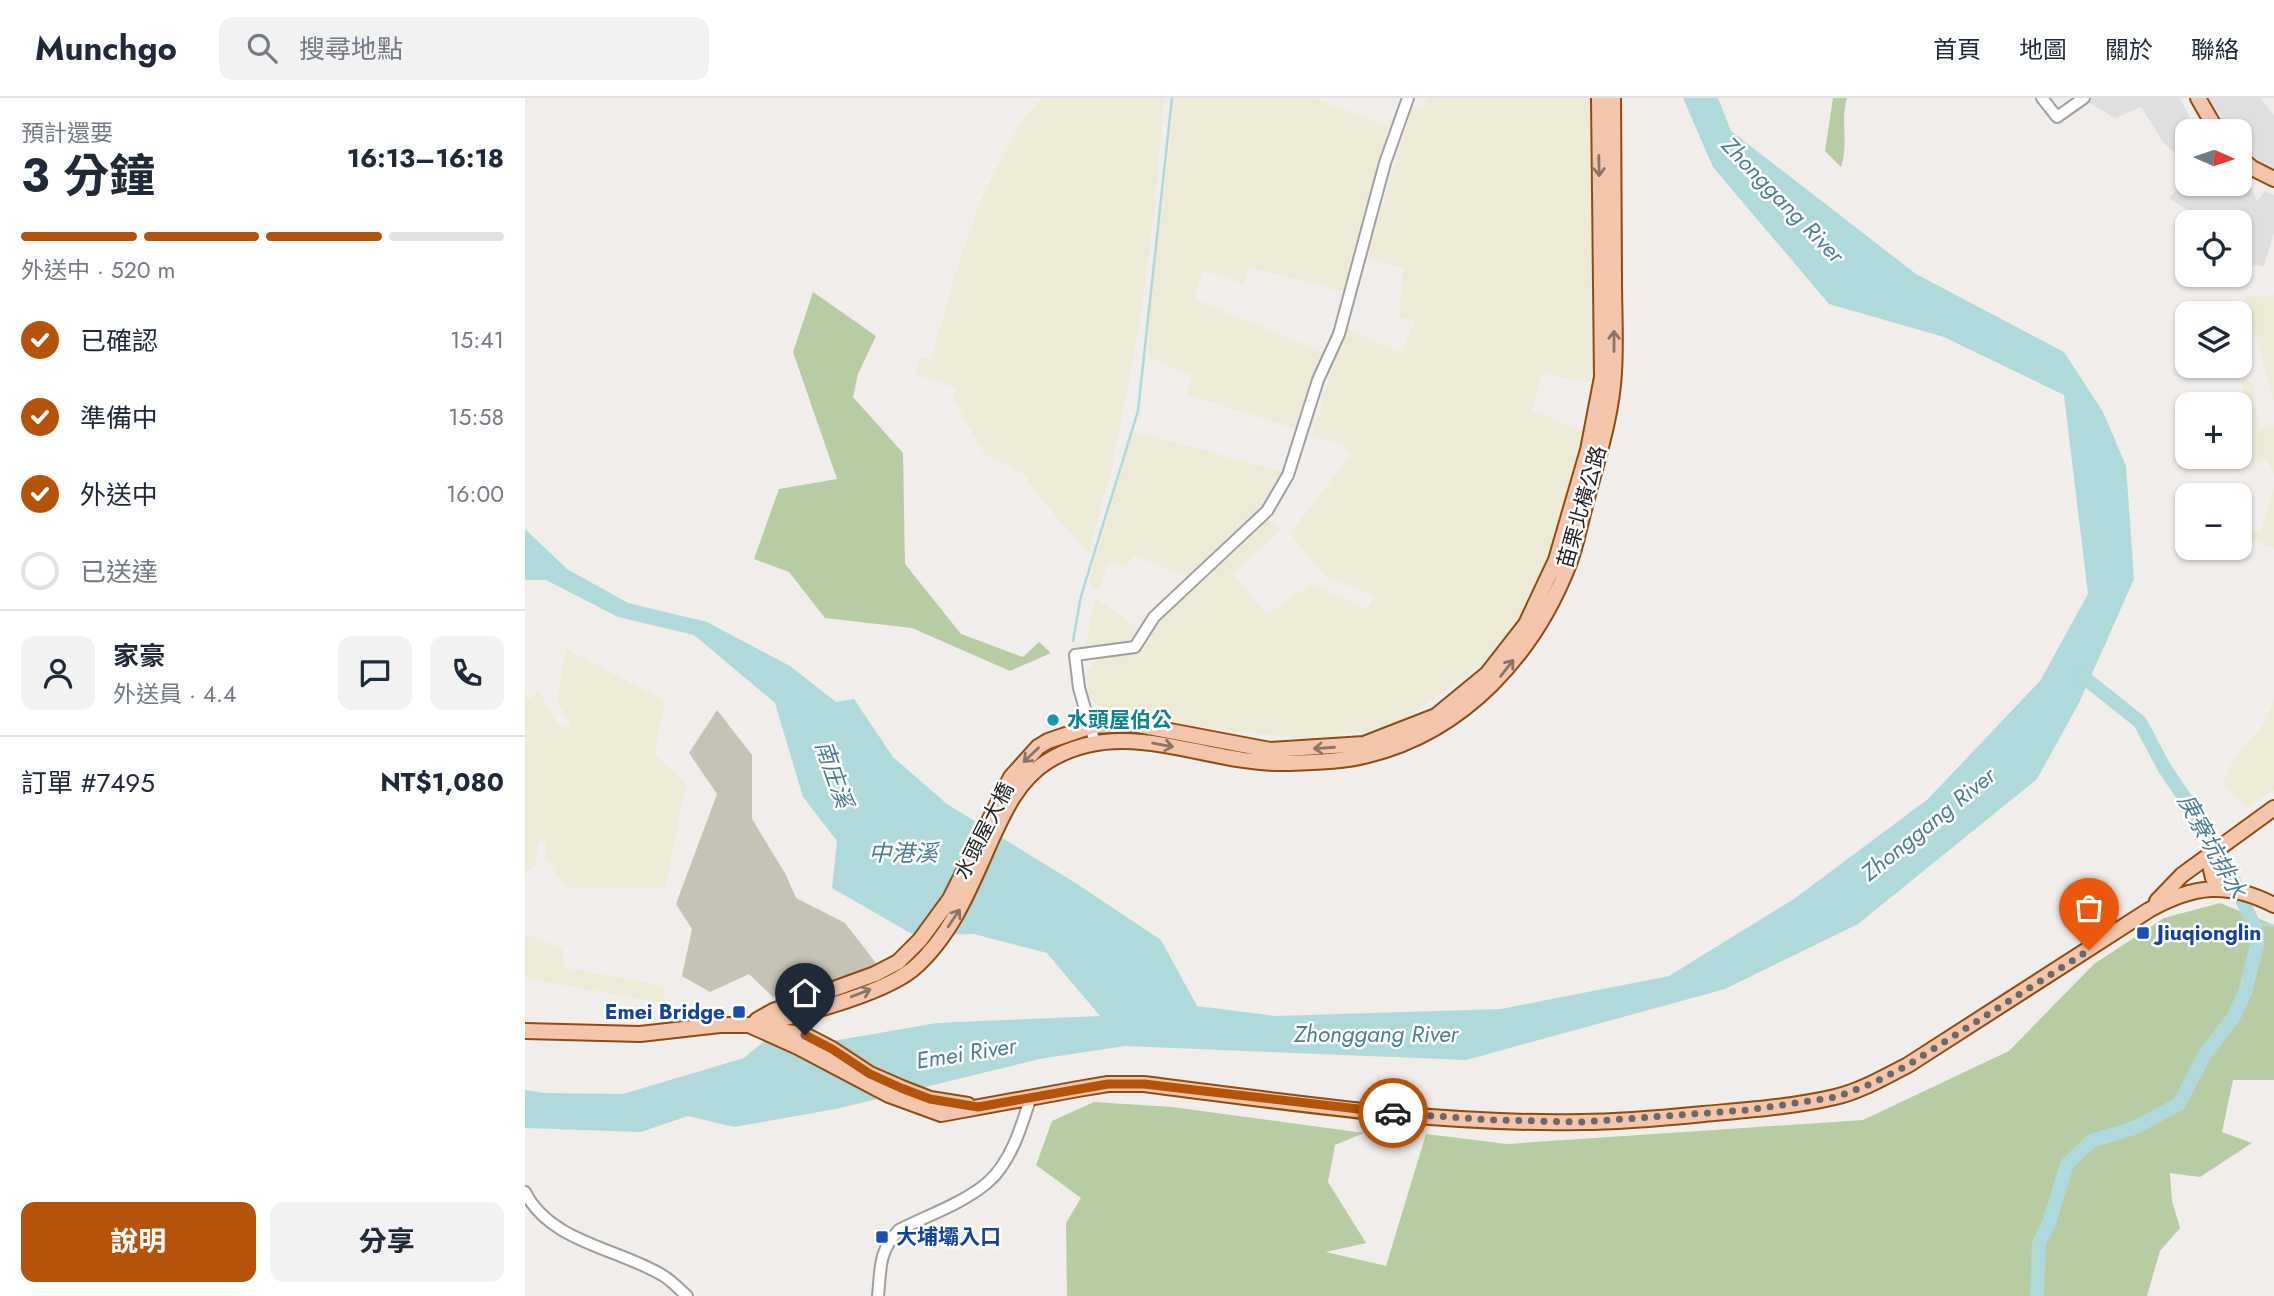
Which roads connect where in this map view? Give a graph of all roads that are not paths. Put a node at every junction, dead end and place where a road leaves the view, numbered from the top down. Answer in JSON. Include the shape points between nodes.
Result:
{"nodes":[{"id":1,"x":1408,"y":98,"type":"edge"},
{"id":2,"x":1599,"y":98,"type":"edge"},
{"id":3,"x":1613,"y":98,"type":"edge"},
{"id":4,"x":2042,"y":98,"type":"edge"},
{"id":5,"x":2084,"y":98,"type":"edge"},
{"id":6,"x":2198,"y":98,"type":"edge"},
{"id":7,"x":2210,"y":119,"type":"edge"},
{"id":8,"x":2252,"y":168,"type":"edge"},
{"id":9,"x":2274,"y":179,"type":"edge"},
{"id":10,"x":1092,"y":726,"type":"junction"},
{"id":11,"x":1095,"y":743,"type":"junction"},
{"id":12,"x":2274,"y":810,"type":"edge"},
{"id":13,"x":2212,"y":860,"type":"junction"},
{"id":14,"x":2226,"y":888,"type":"junction"},
{"id":15,"x":2274,"y":905,"type":"edge"},
{"id":16,"x":2154,"y":907,"type":"junction"},
{"id":17,"x":818,"y":1009,"type":"junction"},
{"id":18,"x":748,"y":1025,"type":"junction"},
{"id":19,"x":525,"y":1031,"type":"edge"},
{"id":20,"x":805,"y":1035,"type":"junction"},
{"id":21,"x":1031,"y":1096,"type":"junction"},
{"id":22,"x":944,"y":1108,"type":"junction"},
{"id":23,"x":525,"y":1192,"type":"edge"},
{"id":24,"x":687,"y":1296,"type":"edge"},
{"id":25,"x":878,"y":1296,"type":"edge"}],
"edges":[{"from":1,"to":10,"type":"street","via":[[1385,163],[1339,334],[1318,380],[1288,475],[1267,511],[1154,617],[1135,648],[1075,655],[1079,688]]},
{"from":2,"to":10,"type":"main road","name":"苗栗北橫公路","one_way":true,"via":[[1602,377],[1588,450],[1556,560],[1525,624],[1487,674],[1436,716],[1364,744],[1270,750],[1133,724]]},
{"from":11,"to":3,"type":"main road","name":"苗栗北橫公路","one_way":true,"via":[[1130,740],[1264,764],[1369,755],[1439,727],[1494,685],[1537,631],[1569,563],[1600,451],[1614,374]]},
{"from":4,"to":5,"type":"street","via":[[2057,117]]},
{"from":6,"to":7,"type":"main road"},
{"from":8,"to":9,"type":"main road"},
{"from":10,"to":11,"type":"street"},
{"from":10,"to":18,"type":"main road","name":"水頭屋大橋","one_way":true,"via":[[1048,741],[1020,766],[938,918],[898,962]]},
{"from":17,"to":11,"type":"main road","name":"水頭屋大橋","one_way":true,"via":[[910,971],[958,914],[998,825],[1029,776],[1053,758]]},
{"from":12,"to":13,"type":"main road"},
{"from":13,"to":14,"type":"main road","via":[[2213,878]]},
{"from":13,"to":16,"type":"main road"},
{"from":14,"to":15,"type":"main road"},
{"from":14,"to":16,"type":"main road","via":[[2192,890]]},
{"from":16,"to":21,"type":"main road","via":[[1908,1065],[1836,1097],[1663,1118],[1582,1122],[1405,1114],[1144,1084],[1108,1084]]},
{"from":17,"to":18,"type":"main road"},
{"from":17,"to":20,"type":"main road","via":[[808,1019]]},
{"from":18,"to":19,"type":"main road","via":[[640,1034]]},
{"from":18,"to":20,"type":"main road"},
{"from":18,"to":22,"type":"main road","via":[[889,1095]]},
{"from":20,"to":22,"type":"main road","via":[[870,1074]]},
{"from":21,"to":22,"type":"main road","via":[[978,1107]]},
{"from":21,"to":25,"type":"street","via":[[1007,1156],[988,1182],[899,1230],[890,1240],[881,1262]]},
{"from":23,"to":24,"type":"street","via":[[533,1208],[546,1219],[604,1251],[662,1275]]}]}
